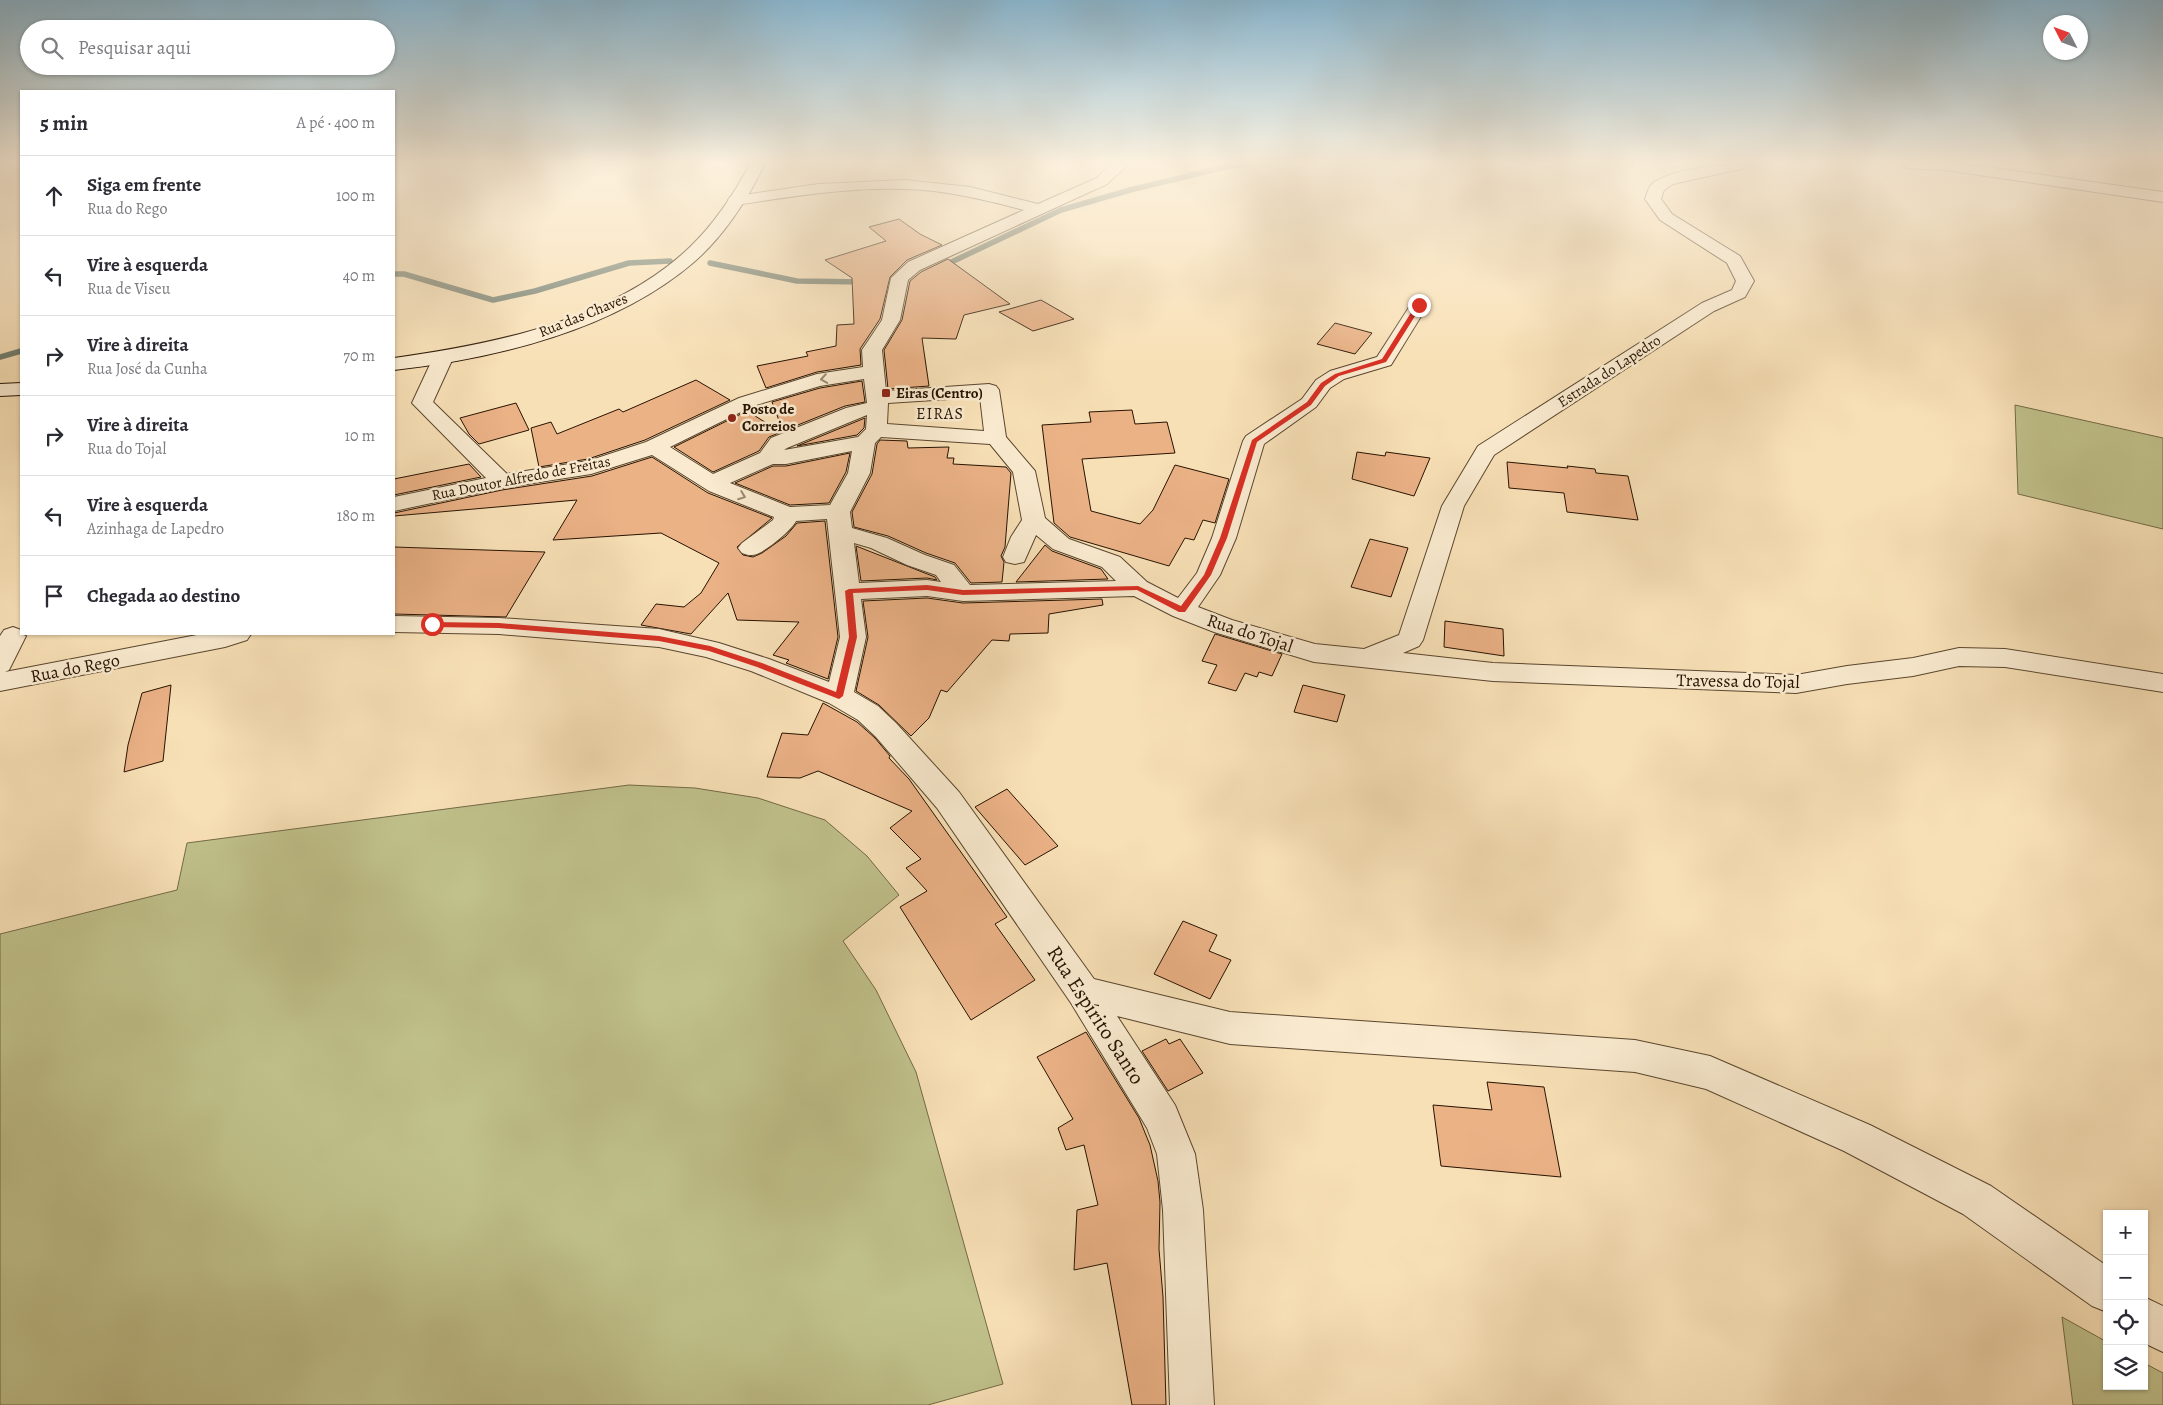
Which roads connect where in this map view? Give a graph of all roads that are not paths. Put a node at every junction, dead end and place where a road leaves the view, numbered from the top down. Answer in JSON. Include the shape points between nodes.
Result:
{"nodes":[{"id":1,"x":714,"y":230,"type":"edge"},
{"id":2,"x":997,"y":230,"type":"edge"},
{"id":3,"x":1686,"y":230,"type":"edge"},
{"id":4,"x":1419,"y":305,"type":"dead end"},
{"id":5,"x":443,"y":358,"type":"junction"},
{"id":6,"x":395,"y":364,"type":"edge"},
{"id":7,"x":873,"y":372,"type":"junction"},
{"id":8,"x":20,"y":389,"type":"edge"},
{"id":9,"x":0,"y":390,"type":"edge"},
{"id":10,"x":877,"y":403,"type":"junction"},
{"id":11,"x":871,"y":436,"type":"junction"},
{"id":12,"x":996,"y":438,"type":"junction"},
{"id":13,"x":654,"y":447,"type":"junction"},
{"id":14,"x":769,"y":457,"type":"junction"},
{"id":15,"x":502,"y":482,"type":"junction"},
{"id":16,"x":712,"y":483,"type":"junction"},
{"id":17,"x":395,"y":504,"type":"edge"},
{"id":18,"x":787,"y":514,"type":"junction"},
{"id":19,"x":1034,"y":520,"type":"junction"},
{"id":20,"x":839,"y":522,"type":"junction"},
{"id":21,"x":750,"y":548,"type":"dead end"},
{"id":22,"x":1015,"y":557,"type":"dead end"},
{"id":23,"x":1138,"y":588,"type":"junction"},
{"id":24,"x":849,"y":591,"type":"junction"},
{"id":25,"x":963,"y":593,"type":"junction"},
{"id":26,"x":1182,"y":610,"type":"junction"},
{"id":27,"x":395,"y":624,"type":"edge"},
{"id":28,"x":235,"y":635,"type":"edge"},
{"id":29,"x":12,"y":637,"type":"edge"},
{"id":30,"x":1369,"y":658,"type":"junction"},
{"id":31,"x":0,"y":664,"type":"edge"},
{"id":32,"x":0,"y":682,"type":"edge"},
{"id":33,"x":2163,"y":683,"type":"edge"},
{"id":34,"x":839,"y":696,"type":"junction"},
{"id":35,"x":1083,"y":992,"type":"junction"},
{"id":36,"x":2103,"y":1288,"type":"edge"},
{"id":37,"x":2148,"y":1321,"type":"edge"},
{"id":38,"x":2163,"y":1331,"type":"edge"},
{"id":39,"x":1192,"y":1405,"type":"edge"}],
"edges":[{"from":1,"to":5,"type":"street","name":"Rua das Chaves","via":[[686,260],[608,308],[549,331]]},
{"from":2,"to":7,"type":"street","via":[[914,266],[900,278],[891,320],[872,350]]},
{"from":3,"to":30,"type":"street","name":"Estrada do Lapedro","via":[[1734,260],[1745,281],[1739,293],[1708,307],[1486,451],[1453,506],[1410,640]]},
{"from":4,"to":26,"type":"street","via":[[1384,360],[1337,375],[1323,384],[1309,403],[1254,441],[1224,538],[1208,575]]},
{"from":5,"to":6,"type":"street","name":"Rua das Chaves"},
{"from":5,"to":15,"type":"street","via":[[422,403]]},
{"from":7,"to":10,"type":"street"},
{"from":7,"to":13,"type":"street","name":"Rua Doutor Alfredo de Freitas","one_way":true,"via":[[817,380],[746,402]]},
{"from":8,"to":9,"type":"street"},
{"from":10,"to":11,"type":"street"},
{"from":10,"to":12,"type":"street","via":[[989,390]]},
{"from":10,"to":14,"type":"street","via":[[779,443]]},
{"from":11,"to":12,"type":"street"},
{"from":11,"to":14,"type":"street","via":[[786,457]]},
{"from":11,"to":20,"type":"street"},
{"from":12,"to":19,"type":"street","via":[[1024,471]]},
{"from":13,"to":15,"type":"street","name":"Rua Doutor Alfredo de Freitas","via":[[591,467]]},
{"from":13,"to":16,"type":"street"},
{"from":14,"to":16,"type":"street"},
{"from":15,"to":17,"type":"street","name":"Rua Doutor Alfredo de Freitas"},
{"from":16,"to":18,"type":"street","one_way":true},
{"from":18,"to":20,"type":"street"},
{"from":18,"to":21,"type":"street","via":[[783,524]]},
{"from":19,"to":22,"type":"street"},
{"from":19,"to":23,"type":"street","via":[[1060,544],[1111,562]]},
{"from":20,"to":24,"type":"street"},
{"from":20,"to":25,"type":"street","via":[[916,560],[945,570]]},
{"from":23,"to":25,"type":"street"},
{"from":23,"to":26,"type":"street","name":"Rua do Tojal"},
{"from":24,"to":25,"type":"street","via":[[927,588]]},
{"from":24,"to":34,"type":"street","via":[[853,637]]},
{"from":26,"to":30,"type":"street","name":"Rua do Tojal","via":[[1223,626],[1314,653]]},
{"from":27,"to":34,"type":"street","via":[[499,626],[659,638],[710,649],[760,665]]},
{"from":28,"to":32,"type":"street","name":"Rua do Rego"},
{"from":29,"to":31,"type":"street"},
{"from":30,"to":33,"type":"street","name":"Travessa do Tojal","via":[[1493,672],[1796,684],[1913,667],[1959,656],[2005,658]]},
{"from":34,"to":35,"type":"street","name":"Rua Espírito Santo","via":[[874,718],[948,800]]},
{"from":35,"to":36,"type":"street","via":[[1230,1028],[1635,1056],[1710,1073],[1857,1138],[1977,1200]]},
{"from":35,"to":39,"type":"street","name":"Rua Espírito Santo","via":[[1162,1118],[1176,1154],[1183,1210]]},
{"from":37,"to":38,"type":"street"}]}
